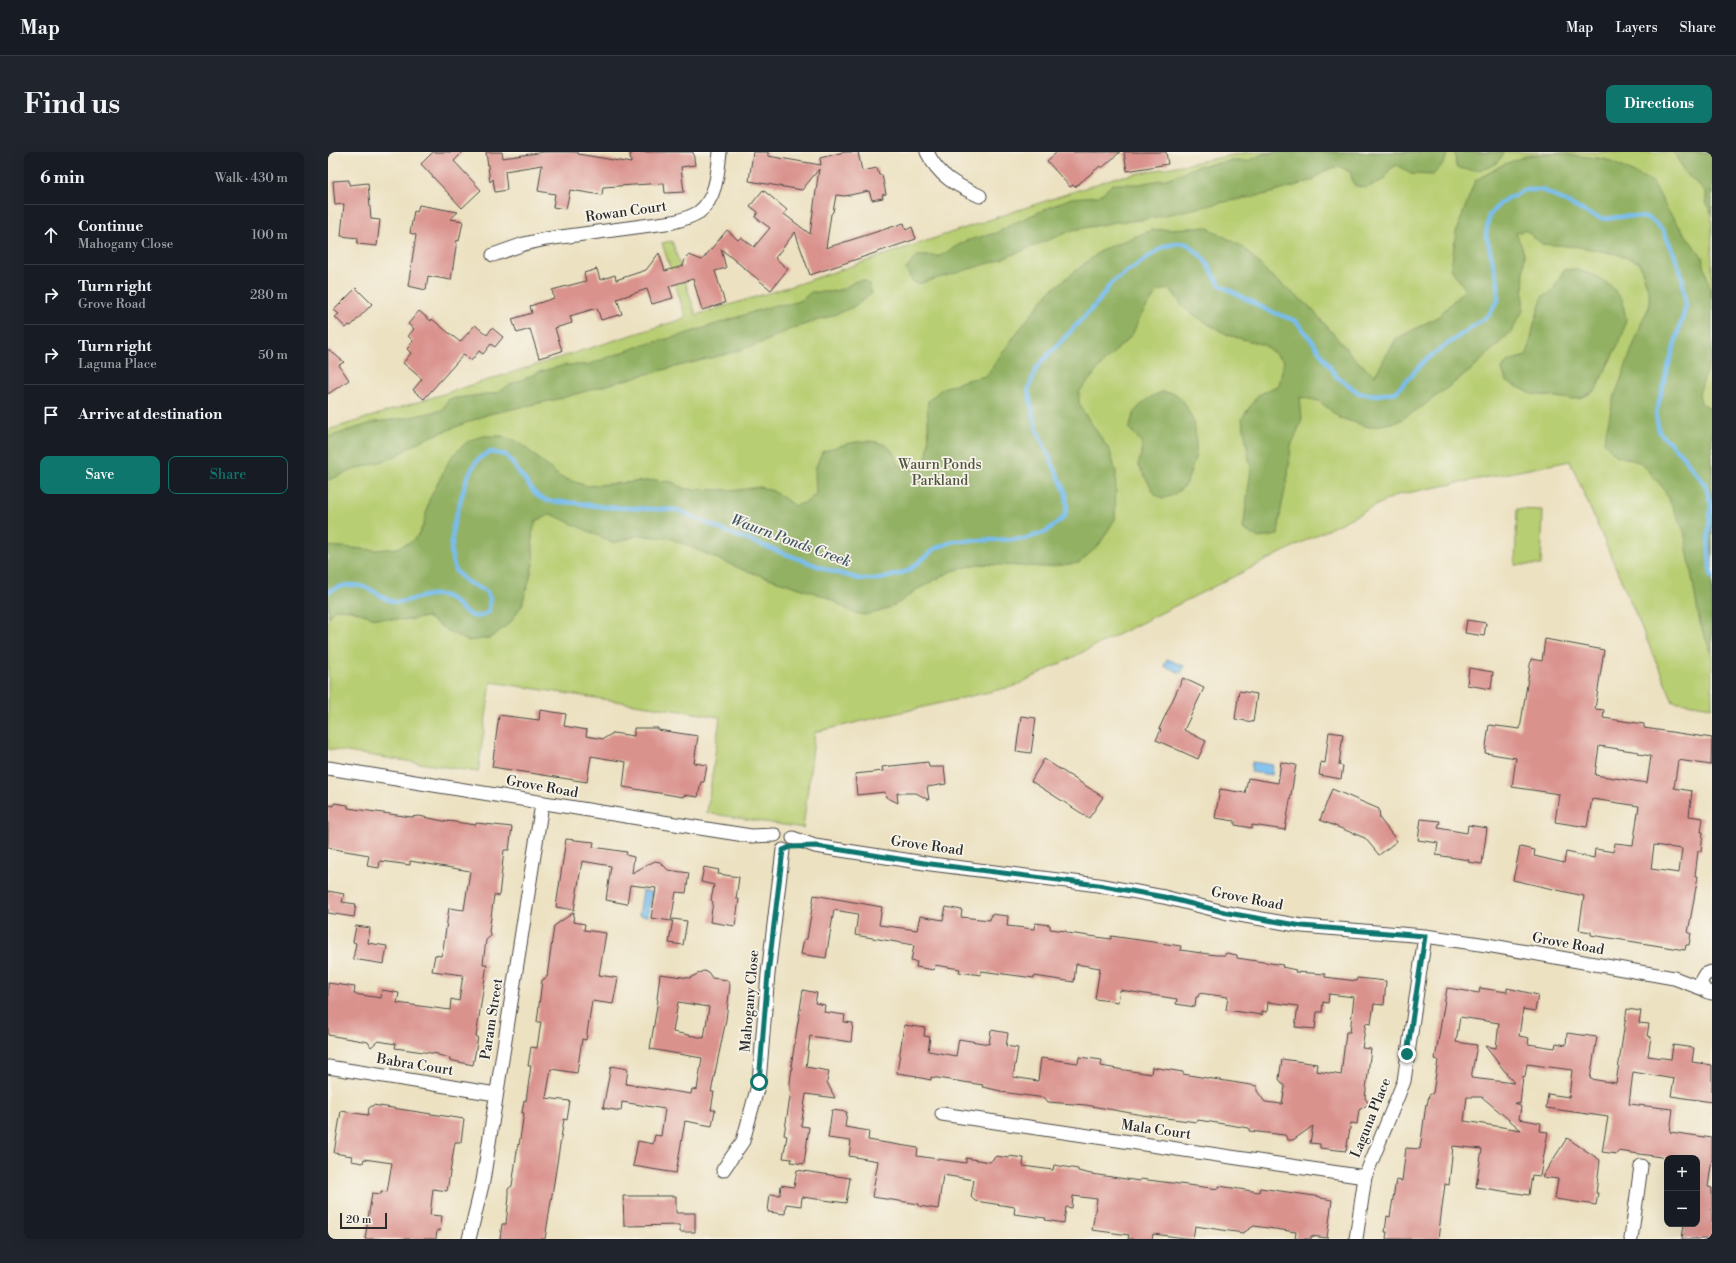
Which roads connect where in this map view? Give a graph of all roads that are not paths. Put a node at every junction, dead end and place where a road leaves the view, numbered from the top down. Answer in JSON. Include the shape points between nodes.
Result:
{"nodes":[{"id":1,"x":720,"y":152,"type":"edge"},
{"id":2,"x":927,"y":152,"type":"edge"},
{"id":3,"x":980,"y":196,"type":"dead end"},
{"id":4,"x":493,"y":255,"type":"dead end"},
{"id":5,"x":328,"y":768,"type":"edge"},
{"id":6,"x":542,"y":804,"type":"junction"},
{"id":7,"x":783,"y":843,"type":"junction"},
{"id":8,"x":1425,"y":936,"type":"junction"},
{"id":9,"x":1708,"y":977,"type":"edge"},
{"id":10,"x":328,"y":1067,"type":"edge"},
{"id":11,"x":496,"y":1094,"type":"junction"},
{"id":12,"x":942,"y":1114,"type":"dead end"},
{"id":13,"x":1642,"y":1166,"type":"dead end"},
{"id":14,"x":723,"y":1170,"type":"dead end"},
{"id":15,"x":1365,"y":1177,"type":"junction"},
{"id":16,"x":469,"y":1239,"type":"edge"},
{"id":17,"x":1356,"y":1239,"type":"edge"},
{"id":18,"x":1631,"y":1239,"type":"edge"}],
"edges":[{"from":1,"to":4,"type":"street","name":"Rowan Court","via":[[714,187],[708,202],[699,212],[687,218],[546,239]]},
{"from":2,"to":3,"type":"street","via":[[933,164],[945,177]]},
{"from":5,"to":6,"type":"street","name":"Grove Road"},
{"from":6,"to":7,"type":"street","name":"Grove Road"},
{"from":6,"to":11,"type":"street","name":"Param Street"},
{"from":7,"to":8,"type":"street","name":"Grove Road","via":[[1098,885],[1302,926]]},
{"from":7,"to":14,"type":"street","name":"Mahogany Close","via":[[759,1082],[742,1141]]},
{"from":8,"to":9,"type":"street","name":"Grove Road","via":[[1674,978]]},
{"from":8,"to":15,"type":"street","name":"Laguna Place","via":[[1404,1080]]},
{"from":10,"to":11,"type":"street","name":"Babra Court"},
{"from":11,"to":16,"type":"street","name":"Param Street","via":[[482,1181]]},
{"from":12,"to":15,"type":"street","name":"Mala Court"},
{"from":13,"to":18,"type":"street"},
{"from":15,"to":17,"type":"street","name":"Laguna Place"}]}
